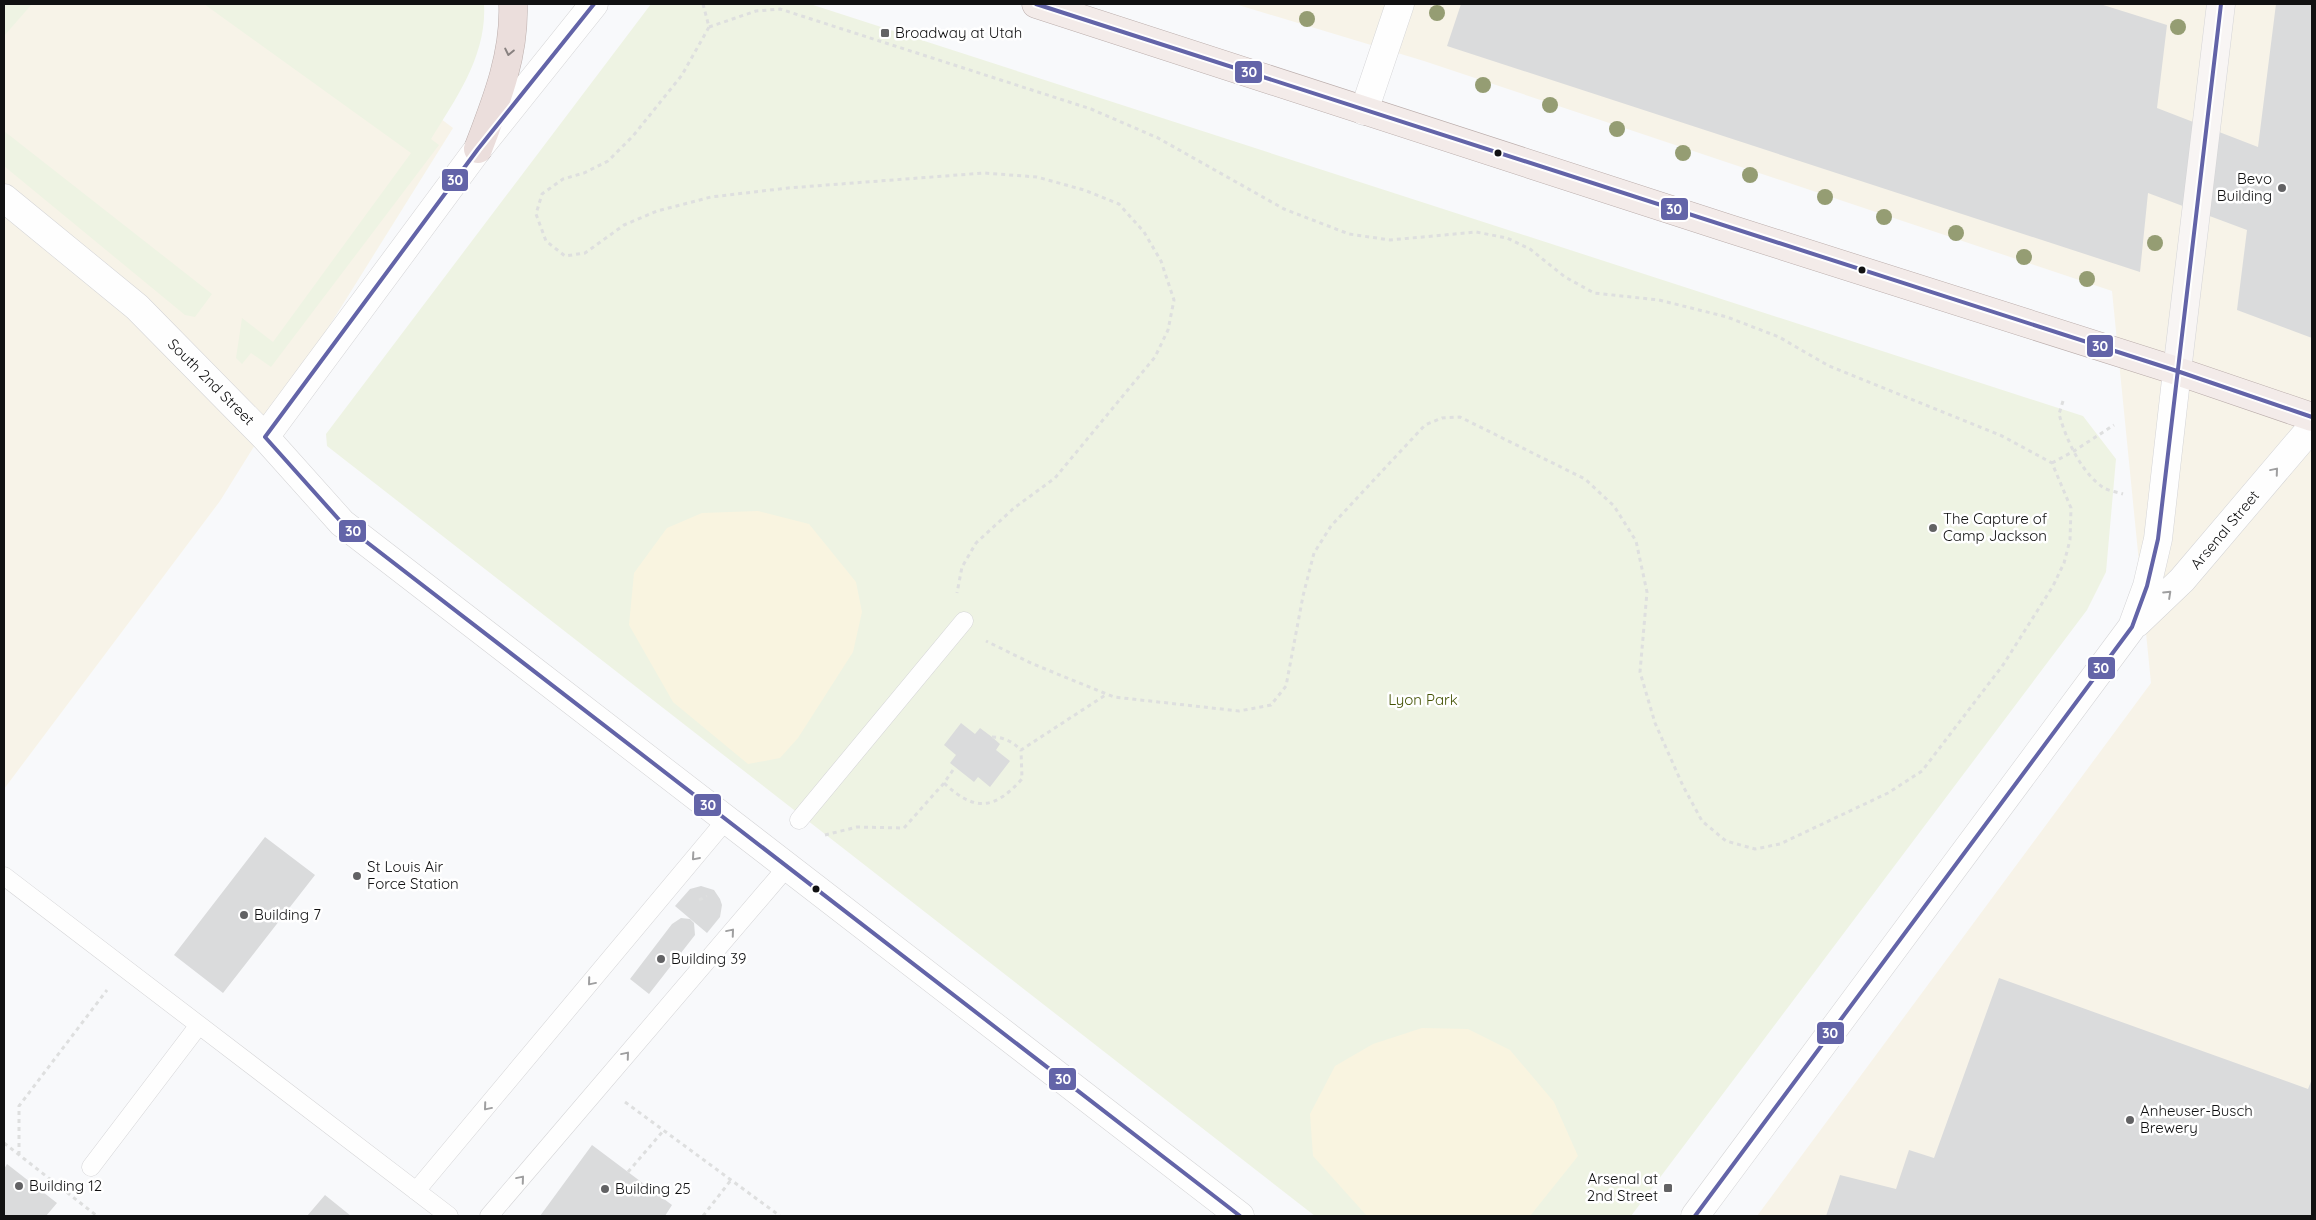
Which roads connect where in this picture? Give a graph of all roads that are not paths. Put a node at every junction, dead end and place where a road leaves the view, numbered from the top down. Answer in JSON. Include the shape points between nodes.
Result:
{"nodes":[{"id":1,"x":513,"y":4,"type":"edge"},
{"id":2,"x":594,"y":4,"type":"edge"},
{"id":3,"x":1036,"y":4,"type":"edge"},
{"id":4,"x":1400,"y":4,"type":"edge"},
{"id":5,"x":2221,"y":4,"type":"edge"},
{"id":6,"x":1364,"y":111,"type":"junction"},
{"id":7,"x":478,"y":149,"type":"junction"},
{"id":8,"x":4,"y":198,"type":"edge"},
{"id":9,"x":2177,"y":370,"type":"junction"},
{"id":10,"x":2312,"y":417,"type":"edge"},
{"id":11,"x":2312,"y":427,"type":"edge"},
{"id":12,"x":265,"y":437,"type":"junction"},
{"id":13,"x":964,"y":621,"type":"road end"},
{"id":14,"x":2132,"y":627,"type":"junction"},
{"id":15,"x":726,"y":820,"type":"junction"},
{"id":16,"x":799,"y":820,"type":"dead end"},
{"id":17,"x":787,"y":867,"type":"junction"},
{"id":18,"x":4,"y":876,"type":"edge"},
{"id":19,"x":199,"y":1025,"type":"junction"},
{"id":20,"x":91,"y":1167,"type":"dead end"},
{"id":21,"x":416,"y":1191,"type":"junction"},
{"id":22,"x":449,"y":1216,"type":"edge"},
{"id":23,"x":489,"y":1216,"type":"edge"},
{"id":24,"x":1240,"y":1216,"type":"edge"},
{"id":25,"x":1694,"y":1216,"type":"edge"}],
"edges":[{"from":1,"to":7,"type":"highway","one_way":true,"via":[[514,29],[505,73]]},
{"from":2,"to":7,"type":"street"},
{"from":3,"to":6,"type":"main road"},
{"from":4,"to":6,"type":"street"},
{"from":5,"to":9,"type":"main road","name":"Arsenal Street"},
{"from":6,"to":9,"type":"main road"},
{"from":7,"to":12,"type":"street"},
{"from":8,"to":12,"type":"street","name":"South 2nd Street","via":[[137,307]]},
{"from":9,"to":10,"type":"main road"},
{"from":9,"to":14,"type":"street","name":"Arsenal Street","via":[[2158,539],[2147,586]]},
{"from":14,"to":11,"type":"street","name":"Arsenal Street","one_way":true,"via":[[2182,580]]},
{"from":12,"to":15,"type":"street","name":"South 2nd Street","via":[[342,523]]},
{"from":13,"to":16,"type":"lane"},
{"from":14,"to":25,"type":"street","name":"Arsenal Street"},
{"from":15,"to":17,"type":"street","name":"South 2nd Street"},
{"from":15,"to":21,"type":"lane","one_way":true},
{"from":23,"to":17,"type":"lane","one_way":true},
{"from":17,"to":24,"type":"street","name":"South 2nd Street"},
{"from":18,"to":19,"type":"lane"},
{"from":19,"to":20,"type":"lane"},
{"from":19,"to":21,"type":"lane"},
{"from":21,"to":22,"type":"lane"}]}
